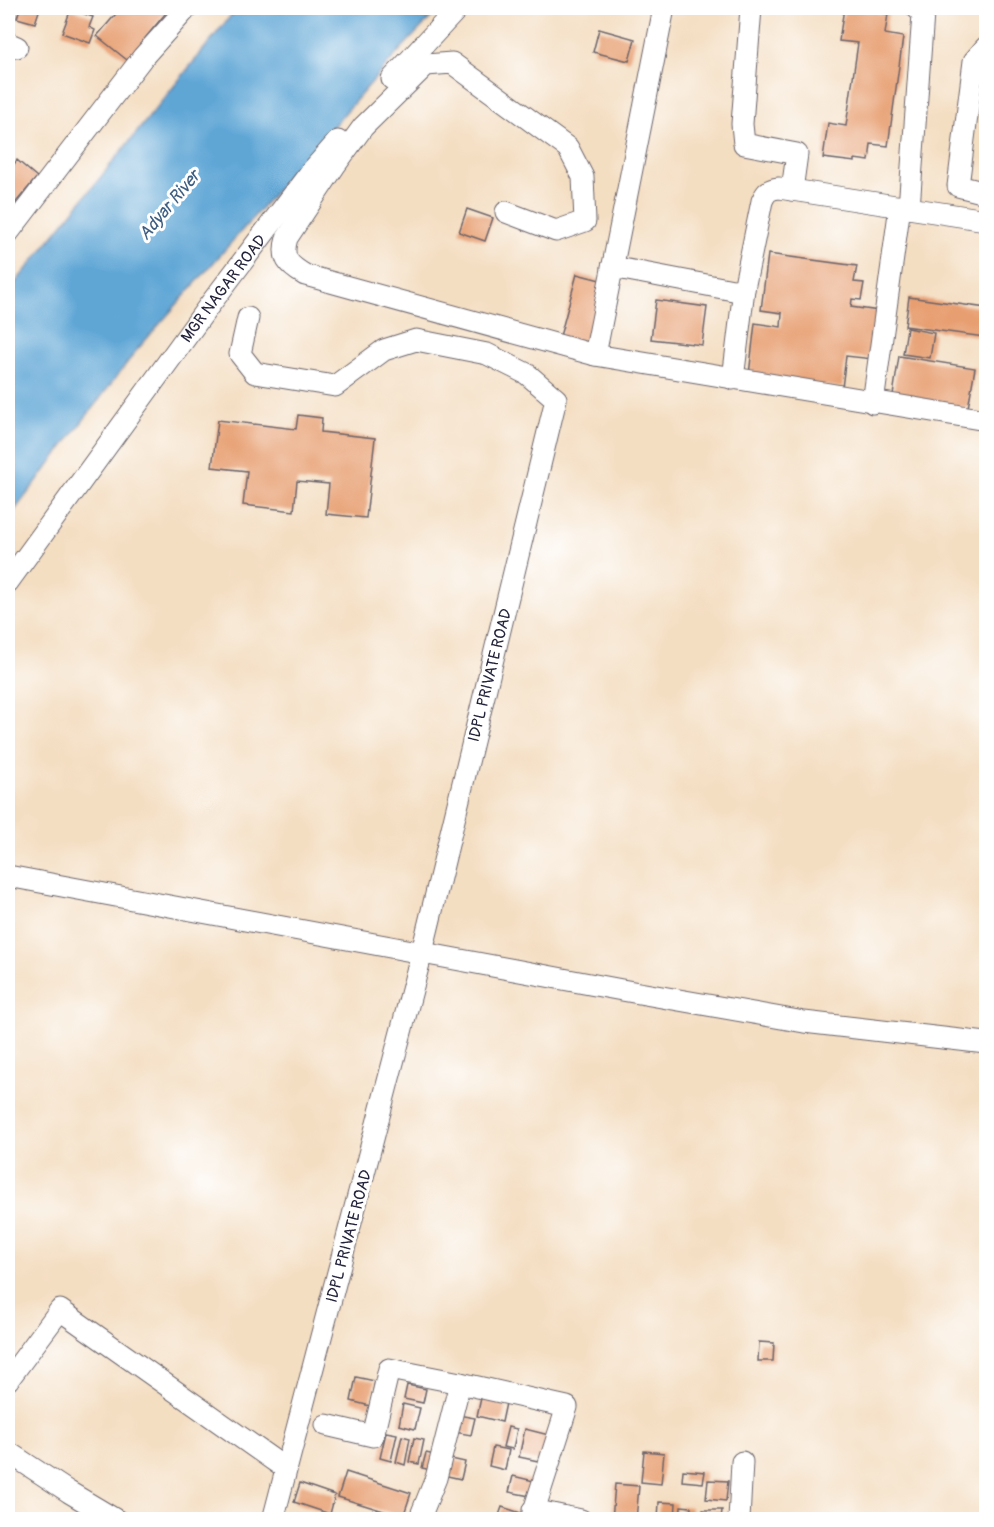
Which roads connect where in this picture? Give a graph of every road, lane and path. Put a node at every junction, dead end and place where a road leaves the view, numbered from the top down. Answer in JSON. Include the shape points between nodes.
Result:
{"nodes":[{"id":1,"x":187,"y":8,"type":"edge"},
{"id":2,"x":458,"y":8,"type":"edge"},
{"id":3,"x":664,"y":8,"type":"edge"},
{"id":4,"x":751,"y":8,"type":"edge"},
{"id":5,"x":917,"y":8,"type":"edge"},
{"id":6,"x":987,"y":46,"type":"edge"},
{"id":7,"x":792,"y":190,"type":"junction"},
{"id":8,"x":987,"y":193,"type":"edge"},
{"id":9,"x":904,"y":207,"type":"junction"},
{"id":10,"x":506,"y":212,"type":"dead end"},
{"id":11,"x":987,"y":220,"type":"edge"},
{"id":12,"x":8,"y":233,"type":"edge"},
{"id":13,"x":612,"y":267,"type":"junction"},
{"id":14,"x":744,"y":289,"type":"junction"},
{"id":15,"x":248,"y":318,"type":"dead end"},
{"id":16,"x":595,"y":355,"type":"junction"},
{"id":17,"x":733,"y":379,"type":"junction"},
{"id":18,"x":873,"y":403,"type":"junction"},
{"id":19,"x":987,"y":420,"type":"edge"},
{"id":20,"x":8,"y":582,"type":"edge"},
{"id":21,"x":8,"y":876,"type":"edge"},
{"id":22,"x":422,"y":952,"type":"junction"},
{"id":23,"x":987,"y":1043,"type":"edge"},
{"id":24,"x":8,"y":1380,"type":"edge"},
{"id":25,"x":460,"y":1383,"type":"junction"},
{"id":26,"x":326,"y":1425,"type":"dead end"},
{"id":27,"x":8,"y":1452,"type":"edge"},
{"id":28,"x":742,"y":1462,"type":"dead end"},
{"id":29,"x":286,"y":1469,"type":"junction"},
{"id":30,"x":532,"y":1515,"type":"edge"},
{"id":31,"x":558,"y":1517,"type":"edge"},
{"id":32,"x":116,"y":1520,"type":"edge"},
{"id":33,"x":273,"y":1520,"type":"edge"},
{"id":34,"x":419,"y":1520,"type":"edge"},
{"id":35,"x":581,"y":1520,"type":"edge"},
{"id":36,"x":739,"y":1520,"type":"edge"}],
"edges":[{"from":1,"to":12,"type":"street","via":[[142,57]]},
{"from":2,"to":20,"type":"street","name":"MGR NAGAR ROAD","via":[[309,174]]},
{"from":3,"to":13,"type":"street"},
{"from":4,"to":7,"type":"street","via":[[742,124],[744,144],[797,154]]},
{"from":5,"to":9,"type":"street","via":[[923,14]]},
{"from":6,"to":8,"type":"street","via":[[974,61],[958,186]]},
{"from":7,"to":9,"type":"street"},
{"from":7,"to":14,"type":"street","via":[[766,192]]},
{"from":9,"to":11,"type":"street"},
{"from":9,"to":18,"type":"street"},
{"from":10,"to":16,"type":"street","via":[[556,231],[585,221],[583,177],[568,148],[452,63],[426,65],[363,127],[287,238],[283,250],[287,261],[305,275]]},
{"from":13,"to":14,"type":"street"},
{"from":13,"to":16,"type":"street"},
{"from":14,"to":17,"type":"street"},
{"from":15,"to":22,"type":"street","name":"IDPL PRIVATE ROAD","via":[[240,354],[255,373],[335,386],[384,350],[416,340],[487,354],[527,374],[556,399]]},
{"from":16,"to":17,"type":"street"},
{"from":17,"to":18,"type":"street"},
{"from":18,"to":19,"type":"street"},
{"from":21,"to":22,"type":"street"},
{"from":22,"to":23,"type":"street","via":[[804,1022]]},
{"from":22,"to":29,"type":"street","name":"IDPL PRIVATE ROAD"},
{"from":24,"to":29,"type":"street","via":[[60,1310]]},
{"from":25,"to":26,"type":"street","via":[[389,1369],[373,1436]]},
{"from":25,"to":30,"type":"street","via":[[567,1407]]},
{"from":25,"to":34,"type":"street","via":[[436,1478]]},
{"from":27,"to":32,"type":"street"},
{"from":28,"to":36,"type":"street"},
{"from":29,"to":33,"type":"street","name":"IDPL PRIVATE ROAD"},
{"from":30,"to":31,"type":"street"},
{"from":31,"to":35,"type":"street"}]}
